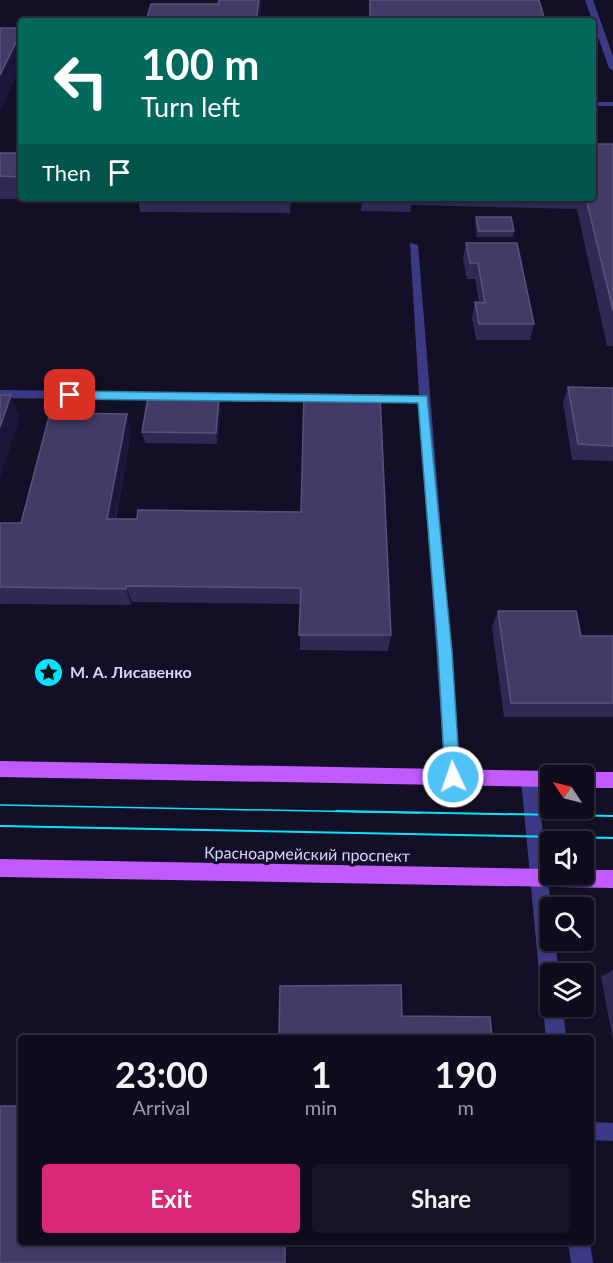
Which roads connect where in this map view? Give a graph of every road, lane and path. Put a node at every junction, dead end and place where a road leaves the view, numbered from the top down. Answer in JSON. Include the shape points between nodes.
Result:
{"nodes":[{"id":1,"x":589,"y":0,"type":"edge"},
{"id":2,"x":595,"y":18,"type":"edge"},
{"id":3,"x":596,"y":20,"type":"edge"},
{"id":4,"x":613,"y":68,"type":"edge"},
{"id":5,"x":596,"y":104,"type":"edge"},
{"id":6,"x":613,"y":104,"type":"edge"},
{"id":7,"x":413,"y":245,"type":"dead end"},
{"id":8,"x":0,"y":394,"type":"edge"},
{"id":9,"x":329,"y":398,"type":"edge"},
{"id":10,"x":353,"y":398,"type":"edge"},
{"id":11,"x":423,"y":399,"type":"junction"},
{"id":12,"x":0,"y":769,"type":"edge"},
{"id":13,"x":453,"y":777,"type":"junction"},
{"id":14,"x":529,"y":779,"type":"junction"},
{"id":15,"x":540,"y":779,"type":"edge"},
{"id":16,"x":594,"y":780,"type":"edge"},
{"id":17,"x":613,"y":780,"type":"edge"},
{"id":18,"x":0,"y":868,"type":"edge"},
{"id":19,"x":540,"y":877,"type":"joint"},
{"id":20,"x":594,"y":878,"type":"edge"},
{"id":21,"x":613,"y":879,"type":"edge"},
{"id":22,"x":541,"y":885,"type":"edge"},
{"id":23,"x":548,"y":963,"type":"edge"},
{"id":24,"x":554,"y":1017,"type":"edge"},
{"id":25,"x":556,"y":1035,"type":"edge"},
{"id":26,"x":594,"y":1131,"type":"edge"},
{"id":27,"x":613,"y":1132,"type":"edge"},
{"id":28,"x":579,"y":1245,"type":"edge"},
{"id":29,"x":582,"y":1263,"type":"edge"}],
"edges":[{"from":1,"to":2,"type":"street"},
{"from":3,"to":4,"type":"street"},
{"from":5,"to":6,"type":"lane"},
{"from":7,"to":11,"type":"lane"},
{"from":8,"to":9,"type":"lane"},
{"from":10,"to":11,"type":"lane"},
{"from":11,"to":13,"type":"lane"},
{"from":12,"to":13,"type":"main road"},
{"from":13,"to":14,"type":"main road"},
{"from":14,"to":15,"type":"main road"},
{"from":14,"to":19,"type":"street"},
{"from":16,"to":17,"type":"main road"},
{"from":18,"to":19,"type":"main road","name":"Красноармейский проспект"},
{"from":20,"to":21,"type":"main road","name":"Красноармейский проспект"},
{"from":22,"to":23,"type":"street"},
{"from":24,"to":25,"type":"street"},
{"from":26,"to":27,"type":"lane"},
{"from":28,"to":29,"type":"street"}]}
